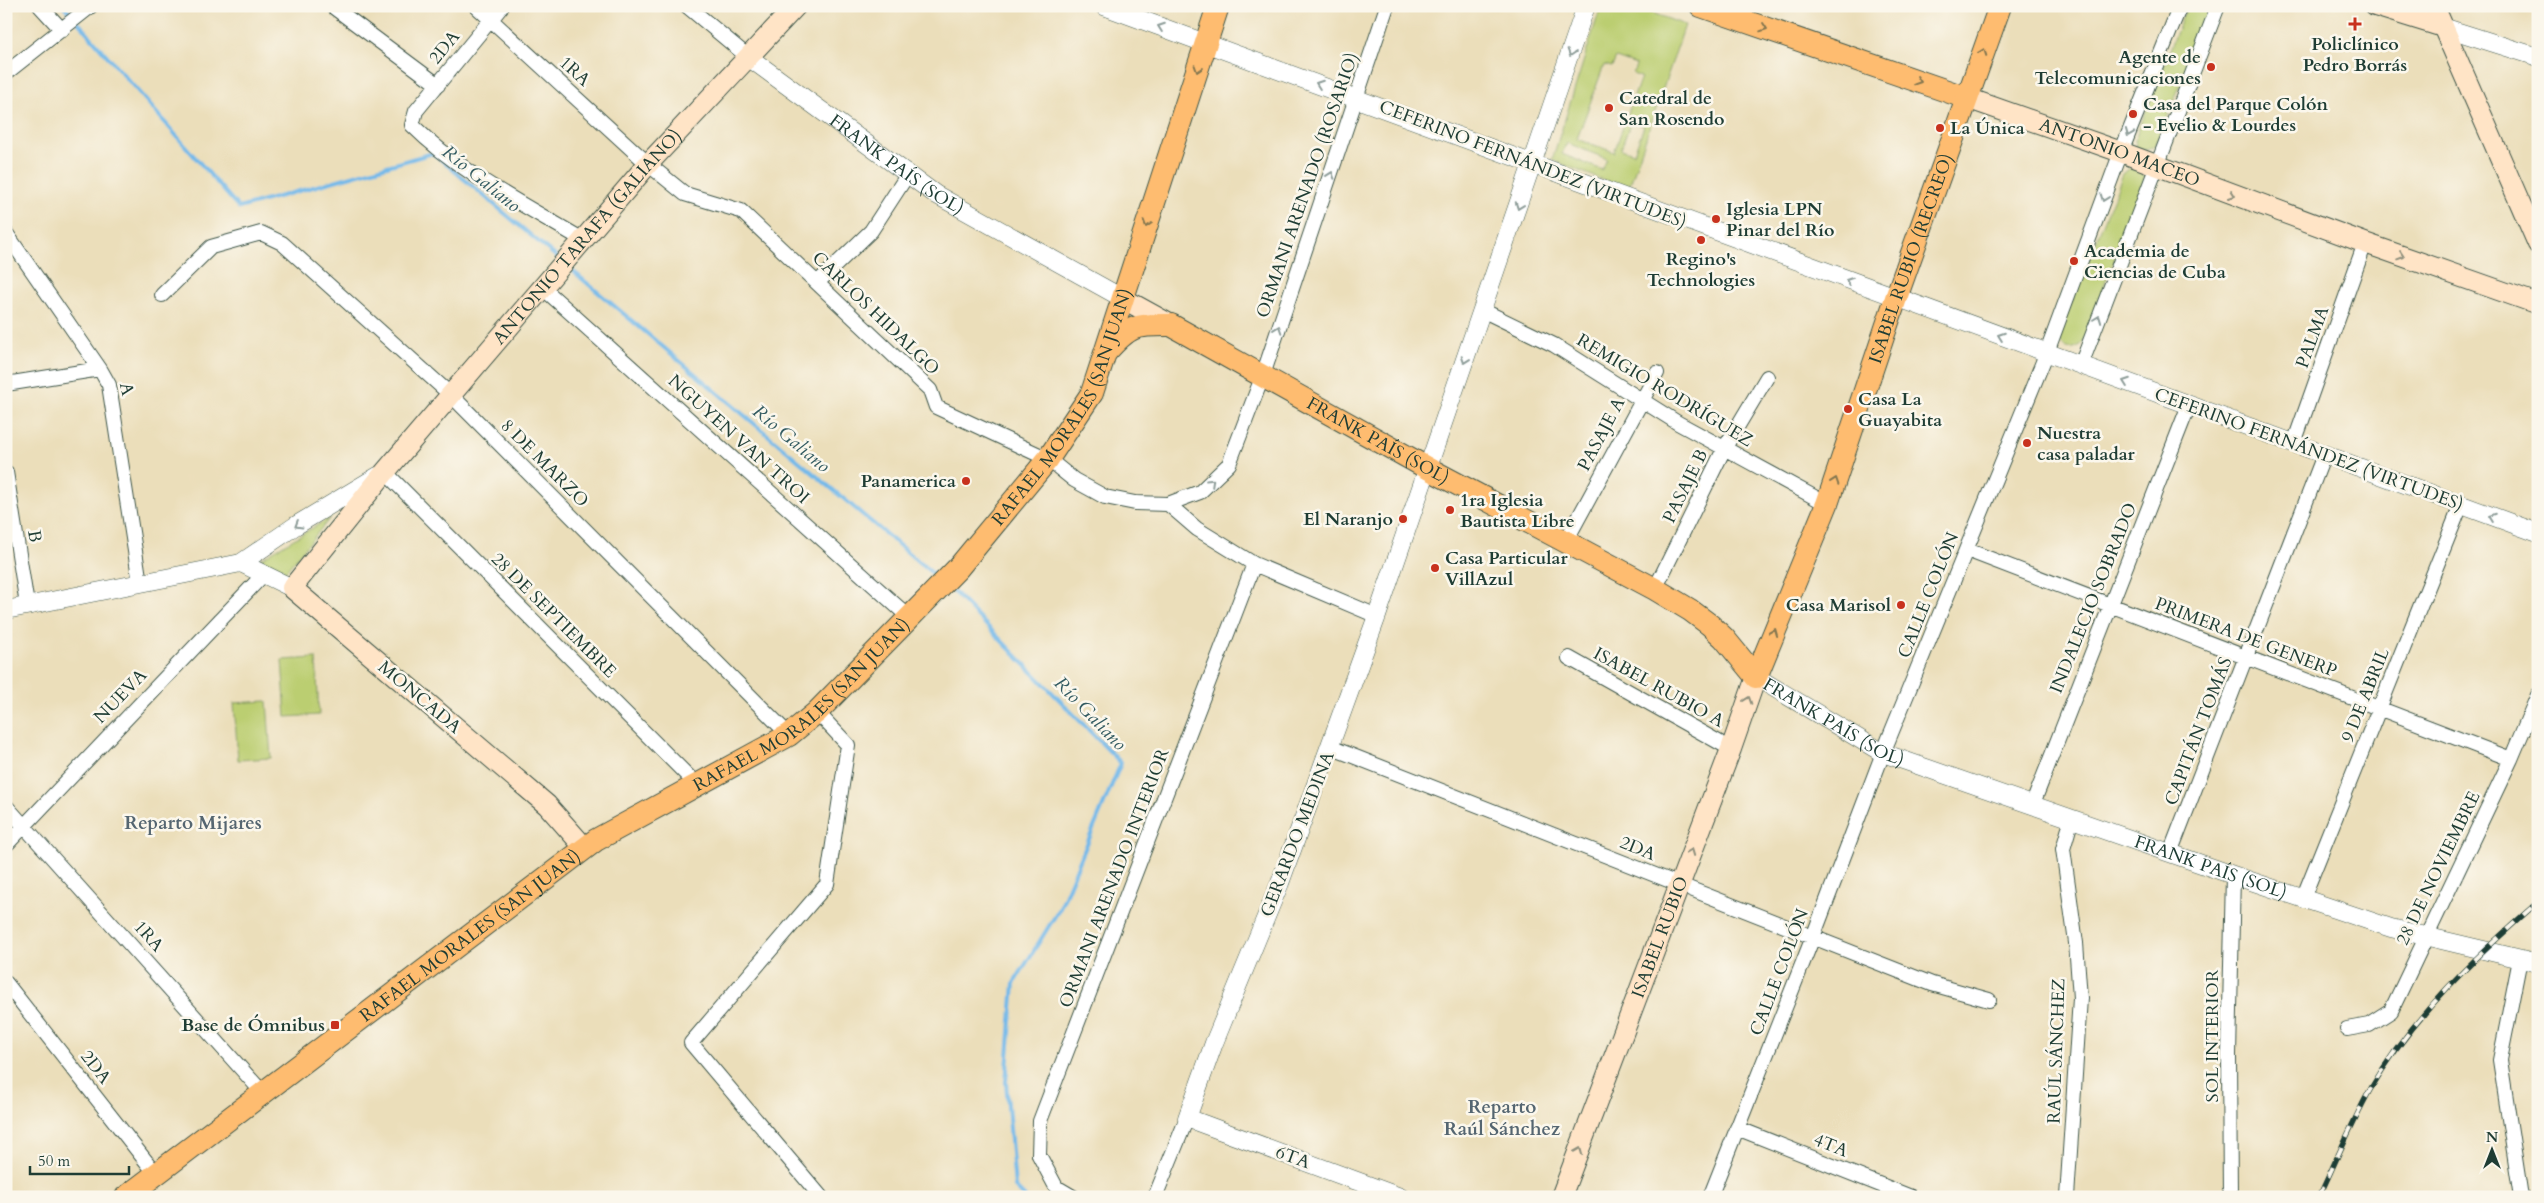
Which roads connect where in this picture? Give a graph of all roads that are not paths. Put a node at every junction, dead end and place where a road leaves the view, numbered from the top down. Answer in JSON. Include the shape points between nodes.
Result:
{"nodes":[{"id":1,"x":40,"y":6,"type":"edge"},
{"id":2,"x":91,"y":6,"type":"edge"},
{"id":3,"x":332,"y":6,"type":"edge"},
{"id":4,"x":476,"y":6,"type":"edge"},
{"id":5,"x":502,"y":6,"type":"edge"},
{"id":6,"x":687,"y":6,"type":"edge"},
{"id":7,"x":796,"y":6,"type":"edge"},
{"id":8,"x":1104,"y":6,"type":"edge"},
{"id":9,"x":1218,"y":6,"type":"edge"},
{"id":10,"x":1387,"y":6,"type":"edge"},
{"id":11,"x":1586,"y":6,"type":"edge"},
{"id":12,"x":1702,"y":6,"type":"edge"},
{"id":13,"x":2000,"y":6,"type":"edge"},
{"id":14,"x":2180,"y":6,"type":"edge"},
{"id":15,"x":2218,"y":6,"type":"edge"},
{"id":16,"x":2374,"y":6,"type":"edge"},
{"id":17,"x":2434,"y":6,"type":"edge"},
{"id":18,"x":490,"y":20,"type":"junction"},
{"id":19,"x":2443,"y":27,"type":"junction"},
{"id":20,"x":62,"y":30,"type":"junction"},
{"id":21,"x":1207,"y":43,"type":"junction"},
{"id":22,"x":747,"y":56,"type":"junction"},
{"id":23,"x":2538,"y":58,"type":"edge"},
{"id":24,"x":6,"y":73,"type":"edge"},
{"id":25,"x":438,"y":84,"type":"junction"},
{"id":26,"x":1357,"y":98,"type":"junction"},
{"id":27,"x":1967,"y":98,"type":"junction"},
{"id":28,"x":2121,"y":152,"type":"junction"},
{"id":29,"x":648,"y":164,"type":"junction"},
{"id":30,"x":1533,"y":166,"type":"junction"},
{"id":31,"x":2158,"y":167,"type":"junction"},
{"id":32,"x":908,"y":174,"type":"junction"},
{"id":33,"x":6,"y":233,"type":"edge"},
{"id":34,"x":2364,"y":244,"type":"junction"},
{"id":35,"x":2538,"y":244,"type":"edge"},
{"id":36,"x":579,"y":246,"type":"junction"},
{"id":37,"x":817,"y":283,"type":"junction"},
{"id":38,"x":543,"y":288,"type":"junction"},
{"id":39,"x":162,"y":295,"type":"dead end"},
{"id":40,"x":1122,"y":298,"type":"junction"},
{"id":41,"x":1896,"y":298,"type":"junction"},
{"id":42,"x":2534,"y":300,"type":"edge"},
{"id":43,"x":1482,"y":310,"type":"junction"},
{"id":44,"x":1171,"y":325,"type":"junction"},
{"id":45,"x":2047,"y":352,"type":"junction"},
{"id":46,"x":1104,"y":355,"type":"junction"},
{"id":47,"x":2081,"y":365,"type":"junction"},
{"id":48,"x":100,"y":369,"type":"junction"},
{"id":49,"x":1657,"y":373,"type":"dead end"},
{"id":50,"x":1263,"y":375,"type":"junction"},
{"id":51,"x":1767,"y":377,"type":"dead end"},
{"id":52,"x":6,"y":384,"type":"edge"},
{"id":53,"x":452,"y":396,"type":"junction"},
{"id":54,"x":1641,"y":399,"type":"junction"},
{"id":55,"x":2189,"y":405,"type":"junction"},
{"id":56,"x":2294,"y":443,"type":"junction"},
{"id":57,"x":1724,"y":449,"type":"junction"},
{"id":58,"x":2324,"y":455,"type":"junction"},
{"id":59,"x":1048,"y":459,"type":"junction"},
{"id":60,"x":1428,"y":469,"type":"junction"},
{"id":61,"x":6,"y":472,"type":"edge"},
{"id":62,"x":385,"y":472,"type":"junction"},
{"id":63,"x":1168,"y":504,"type":"junction"},
{"id":64,"x":1827,"y":504,"type":"junction"},
{"id":65,"x":2461,"y":505,"type":"junction"},
{"id":66,"x":331,"y":506,"type":"junction"},
{"id":67,"x":343,"y":523,"type":"junction"},
{"id":68,"x":2538,"y":534,"type":"edge"},
{"id":69,"x":1566,"y":541,"type":"junction"},
{"id":70,"x":1967,"y":550,"type":"junction"},
{"id":71,"x":241,"y":563,"type":"junction"},
{"id":72,"x":1254,"y":564,"type":"junction"},
{"id":73,"x":263,"y":575,"type":"junction"},
{"id":74,"x":140,"y":583,"type":"junction"},
{"id":75,"x":292,"y":588,"type":"junction"},
{"id":76,"x":1655,"y":588,"type":"junction"},
{"id":77,"x":27,"y":605,"type":"junction"},
{"id":78,"x":2111,"y":605,"type":"junction"},
{"id":79,"x":6,"y":610,"type":"edge"},
{"id":80,"x":1377,"y":616,"type":"junction"},
{"id":81,"x":910,"y":618,"type":"junction"},
{"id":82,"x":2247,"y":657,"type":"junction"},
{"id":83,"x":1569,"y":658,"type":"dead end"},
{"id":84,"x":1756,"y":677,"type":"junction"},
{"id":85,"x":2538,"y":696,"type":"edge"},
{"id":86,"x":2380,"y":708,"type":"junction"},
{"id":87,"x":817,"y":712,"type":"junction"},
{"id":88,"x":789,"y":735,"type":"junction"},
{"id":89,"x":1330,"y":747,"type":"junction"},
{"id":90,"x":1731,"y":749,"type":"junction"},
{"id":91,"x":1883,"y":753,"type":"junction"},
{"id":92,"x":2511,"y":759,"type":"junction"},
{"id":93,"x":697,"y":785,"type":"junction"},
{"id":94,"x":6,"y":806,"type":"edge"},
{"id":95,"x":2032,"y":806,"type":"junction"},
{"id":96,"x":2072,"y":818,"type":"junction"},
{"id":97,"x":25,"y":825,"type":"junction"},
{"id":98,"x":6,"y":845,"type":"edge"},
{"id":99,"x":586,"y":848,"type":"junction"},
{"id":100,"x":2170,"y":853,"type":"junction"},
{"id":101,"x":2233,"y":875,"type":"junction"},
{"id":102,"x":1678,"y":885,"type":"junction"},
{"id":103,"x":2303,"y":898,"type":"junction"},
{"id":104,"x":1813,"y":937,"type":"junction"},
{"id":105,"x":2426,"y":938,"type":"junction"},
{"id":106,"x":2520,"y":959,"type":"junction"},
{"id":107,"x":2538,"y":963,"type":"edge"},
{"id":108,"x":6,"y":983,"type":"edge"},
{"id":109,"x":1990,"y":1000,"type":"dead end"},
{"id":110,"x":2347,"y":1029,"type":"dead end"},
{"id":111,"x":263,"y":1093,"type":"junction"},
{"id":112,"x":1187,"y":1118,"type":"junction"},
{"id":113,"x":1737,"y":1128,"type":"junction"},
{"id":114,"x":156,"y":1174,"type":"junction"},
{"id":115,"x":126,"y":1197,"type":"edge"},
{"id":116,"x":821,"y":1197,"type":"edge"},
{"id":117,"x":1073,"y":1197,"type":"edge"},
{"id":118,"x":1155,"y":1197,"type":"edge"},
{"id":119,"x":1400,"y":1197,"type":"edge"},
{"id":120,"x":1561,"y":1197,"type":"edge"},
{"id":121,"x":1710,"y":1197,"type":"edge"},
{"id":122,"x":1911,"y":1197,"type":"edge"},
{"id":123,"x":2067,"y":1197,"type":"edge"},
{"id":124,"x":2230,"y":1197,"type":"edge"},
{"id":125,"x":2521,"y":1197,"type":"edge"}],
"edges":[{"from":1,"to":20,"type":"street"},
{"from":2,"to":20,"type":"street"},
{"from":3,"to":25,"type":"street"},
{"from":4,"to":18,"type":"street","name":"1RA"},
{"from":5,"to":18,"type":"street","name":"2DA"},
{"from":6,"to":22,"type":"street","name":"FRANK PAÍS (SOL)"},
{"from":7,"to":22,"type":"main road","name":"ANTONIO TARAFA (GALIANO)"},
{"from":21,"to":8,"type":"street","name":"CEFERINO FERNÁNDEZ (VIRTUDES)","one_way":true},
{"from":9,"to":21,"type":"main road","name":"RAFAEL MORALES (SAN JUAN)"},
{"from":10,"to":26,"type":"street","name":"ORMANI ARENADO (ROSARIO)"},
{"from":11,"to":30,"type":"street","name":"GERARDO MEDINA","one_way":true},
{"from":12,"to":27,"type":"main road","name":"ANTONIO MACEO","one_way":true},
{"from":27,"to":13,"type":"main road","name":"ISABEL RUBIO (RECREO)","one_way":true},
{"from":14,"to":28,"type":"street","name":"CALLE COLÓN","one_way":true},
{"from":15,"to":31,"type":"street"},
{"from":16,"to":19,"type":"main road"},
{"from":17,"to":19,"type":"main road"},
{"from":18,"to":25,"type":"street","name":"2DA"},
{"from":18,"to":29,"type":"street","name":"1RA"},
{"from":19,"to":23,"type":"street"},
{"from":19,"to":35,"type":"main road"},
{"from":20,"to":24,"type":"street"},
{"from":26,"to":21,"type":"street","name":"CEFERINO FERNÁNDEZ (VIRTUDES)","one_way":true},
{"from":21,"to":40,"type":"main road","name":"RAFAEL MORALES (SAN JUAN)","one_way":true},
{"from":22,"to":29,"type":"main road","name":"ANTONIO TARAFA (GALIANO)"},
{"from":22,"to":32,"type":"street","name":"FRANK PAÍS (SOL)"},
{"from":25,"to":36,"type":"street","name":"2DA","via":[[416,111],[412,125],[429,142]]},
{"from":26,"to":30,"type":"street","name":"CEFERINO FERNÁNDEZ (VIRTUDES)"},
{"from":50,"to":26,"type":"street","name":"ORMANI ARENADO (ROSARIO)","one_way":true},
{"from":27,"to":28,"type":"main road","name":"ANTONIO MACEO"},
{"from":27,"to":41,"type":"main road","name":"ISABEL RUBIO (RECREO)"},
{"from":28,"to":31,"type":"main road","name":"ANTONIO MACEO"},
{"from":28,"to":45,"type":"street","name":"CALLE COLÓN","one_way":true},
{"from":29,"to":36,"type":"main road","name":"ANTONIO TARAFA (GALIANO)"},
{"from":29,"to":37,"type":"street","name":"CARLOS HIDALGO","via":[[684,194],[741,211]]},
{"from":41,"to":30,"type":"street","name":"CEFERINO FERNÁNDEZ (VIRTUDES)","one_way":true},
{"from":30,"to":43,"type":"street","name":"GERARDO MEDINA","one_way":true},
{"from":31,"to":34,"type":"main road","name":"ANTONIO MACEO","one_way":true},
{"from":47,"to":31,"type":"street","one_way":true},
{"from":32,"to":37,"type":"street","via":[[871,230]]},
{"from":32,"to":40,"type":"street","name":"FRANK PAÍS (SOL)","via":[[935,194]]},
{"from":33,"to":48,"type":"street","name":"A"},
{"from":34,"to":42,"type":"main road","name":"ANTONIO MACEO","one_way":true},
{"from":34,"to":56,"type":"street","name":"PALMA"},
{"from":36,"to":38,"type":"main road","name":"ANTONIO TARAFA (GALIANO)"},
{"from":37,"to":59,"type":"street","name":"CARLOS HIDALGO","via":[[930,390],[936,407]]},
{"from":38,"to":53,"type":"main road","name":"ANTONIO TARAFA (GALIANO)"},
{"from":38,"to":81,"type":"street","name":"NGUYEN VAN TROI"},
{"from":39,"to":53,"type":"street","name":"8 DE MARZO","via":[[211,247],[261,233],[282,243]]},
{"from":40,"to":44,"type":"main road"},
{"from":40,"to":46,"type":"main road","name":"RAFAEL MORALES (SAN JUAN)"},
{"from":45,"to":41,"type":"street","name":"CEFERINO FERNÁNDEZ (VIRTUDES)","one_way":true},
{"from":64,"to":41,"type":"main road","name":"ISABEL RUBIO (RECREO)","one_way":true},
{"from":43,"to":54,"type":"street","name":"REMIGIO RODRÍGUEZ","via":[[1554,345]]},
{"from":43,"to":60,"type":"street","name":"GERARDO MEDINA","one_way":true},
{"from":44,"to":46,"type":"main road","via":[[1141,325],[1124,333]]},
{"from":44,"to":50,"type":"main road","name":"FRANK PAÍS (SOL)"},
{"from":45,"to":47,"type":"street","name":"CEFERINO FERNÁNDEZ (VIRTUDES)"},
{"from":45,"to":70,"type":"street","name":"CALLE COLÓN"},
{"from":46,"to":59,"type":"main road","name":"RAFAEL MORALES (SAN JUAN)","via":[[1092,393]]},
{"from":55,"to":47,"type":"street","name":"CEFERINO FERNÁNDEZ (VIRTUDES)","one_way":true},
{"from":48,"to":52,"type":"street"},
{"from":48,"to":74,"type":"street","name":"A","via":[[109,385]]},
{"from":49,"to":54,"type":"street","name":"PASAJE A"},
{"from":50,"to":60,"type":"main road","name":"FRANK PAÍS (SOL)"},
{"from":63,"to":50,"type":"street","name":"ORMANI ARENADO (ROSARIO)","one_way":true,"via":[[1200,492],[1229,464]]},
{"from":51,"to":57,"type":"street","name":"PASAJE B"},
{"from":53,"to":62,"type":"main road","name":"ANTONIO TARAFA (GALIANO)"},
{"from":53,"to":88,"type":"street","name":"8 DE MARZO"},
{"from":54,"to":57,"type":"street","name":"REMIGIO RODRÍGUEZ"},
{"from":54,"to":69,"type":"street","name":"PASAJE A"},
{"from":55,"to":56,"type":"street","name":"CEFERINO FERNÁNDEZ (VIRTUDES)"},
{"from":55,"to":78,"type":"street","name":"INDALECIO SOBRADO"},
{"from":56,"to":58,"type":"street","name":"CEFERINO FERNÁNDEZ (VIRTUDES)"},
{"from":57,"to":64,"type":"street","name":"REMIGIO RODRÍGUEZ"},
{"from":57,"to":76,"type":"street","name":"PASAJE B"},
{"from":58,"to":65,"type":"street","name":"CEFERINO FERNÁNDEZ (VIRTUDES)"},
{"from":58,"to":82,"type":"street","name":"CAPITÁN TOMÁS"},
{"from":59,"to":63,"type":"street","name":"CARLOS HIDALGO","via":[[1074,480],[1105,497],[1135,504]]},
{"from":59,"to":81,"type":"main road","name":"RAFAEL MORALES (SAN JUAN)","via":[[958,568]]},
{"from":60,"to":69,"type":"main road","name":"FRANK PAÍS (SOL)"},
{"from":60,"to":80,"type":"street","name":"GERARDO MEDINA"},
{"from":61,"to":77,"type":"street","name":"B"},
{"from":62,"to":66,"type":"street","name":"ANTONIO TARAFA (GALIANO)"},
{"from":62,"to":67,"type":"main road","name":"ANTONIO TARAFA (GALIANO)"},
{"from":62,"to":93,"type":"street","name":"28 DE SEPTIEMBRE"},
{"from":63,"to":72,"type":"street","via":[[1197,529]]},
{"from":84,"to":64,"type":"main road","name":"ISABEL RUBIO (RECREO)","one_way":true},
{"from":68,"to":65,"type":"street","name":"CEFERINO FERNÁNDEZ (VIRTUDES)","one_way":true},
{"from":65,"to":86,"type":"street","name":"9 DE ABRIL"},
{"from":66,"to":67,"type":"street","via":[[342,512]]},
{"from":66,"to":71,"type":"street","name":"ANTONIO TARAFA (GALIANO)","one_way":true},
{"from":67,"to":75,"type":"main road","name":"ANTONIO TARAFA (GALIANO)"},
{"from":69,"to":76,"type":"main road","name":"FRANK PAÍS (SOL)"},
{"from":70,"to":78,"type":"street","name":"PRIMERA DE GENERP"},
{"from":70,"to":91,"type":"street","name":"CALLE COLÓN"},
{"from":71,"to":73,"type":"street","name":"MONCADA"},
{"from":71,"to":74,"type":"street"},
{"from":72,"to":80,"type":"street"},
{"from":72,"to":117,"type":"street","name":"ORMANI ARENADO INTERIOR","via":[[1040,1121],[1039,1155],[1056,1187]]},
{"from":73,"to":75,"type":"street","name":"MONCADA"},
{"from":73,"to":97,"type":"street","name":"NUEVA"},
{"from":74,"to":77,"type":"street"},
{"from":75,"to":99,"type":"main road","name":"MONCADA","via":[[547,805]]},
{"from":76,"to":84,"type":"main road","name":"FRANK PAÍS (SOL)","via":[[1710,625]]},
{"from":77,"to":79,"type":"street"},
{"from":78,"to":82,"type":"street","name":"PRIMERA DE GENERP"},
{"from":78,"to":95,"type":"street","name":"INDALECIO SOBRADO"},
{"from":80,"to":89,"type":"street","name":"GERARDO MEDINA"},
{"from":81,"to":87,"type":"main road","name":"RAFAEL MORALES (SAN JUAN)"},
{"from":82,"to":86,"type":"street","name":"PRIMERA DE GENERP"},
{"from":82,"to":100,"type":"street","name":"CAPITÁN TOMÁS"},
{"from":83,"to":90,"type":"street","name":"ISABEL RUBIO A"},
{"from":90,"to":84,"type":"main road","name":"ISABEL RUBIO","one_way":true},
{"from":84,"to":91,"type":"street","name":"FRANK PAÍS (SOL)"},
{"from":85,"to":92,"type":"street","name":"28 DE NOVIEMBRE"},
{"from":86,"to":92,"type":"street","name":"PRIMERA DE GENERP"},
{"from":86,"to":103,"type":"street","name":"9 DE ABRIL"},
{"from":87,"to":88,"type":"main road","name":"RAFAEL MORALES (SAN JUAN)"},
{"from":87,"to":116,"type":"street","via":[[848,745],[827,884],[691,1043]]},
{"from":88,"to":93,"type":"main road","name":"RAFAEL MORALES (SAN JUAN)"},
{"from":89,"to":102,"type":"street","name":"2DA"},
{"from":89,"to":112,"type":"street","name":"GERARDO MEDINA"},
{"from":102,"to":90,"type":"main road","name":"ISABEL RUBIO","one_way":true},
{"from":91,"to":95,"type":"street","name":"FRANK PAÍS (SOL)"},
{"from":91,"to":104,"type":"street","name":"CALLE COLÓN"},
{"from":92,"to":105,"type":"street","name":"28 DE NOVIEMBRE"},
{"from":93,"to":99,"type":"main road","name":"RAFAEL MORALES (SAN JUAN)"},
{"from":94,"to":97,"type":"street","name":"1RA"},
{"from":95,"to":96,"type":"street","name":"FRANK PAÍS (SOL)"},
{"from":96,"to":100,"type":"street","name":"FRANK PAÍS (SOL)"},
{"from":96,"to":123,"type":"street","name":"RAÚL SÁNCHEZ","via":[[2063,849],[2080,998]]},
{"from":97,"to":98,"type":"street","name":"NUEVA"},
{"from":97,"to":111,"type":"street","name":"1RA"},
{"from":99,"to":111,"type":"main road","name":"RAFAEL MORALES (SAN JUAN)"},
{"from":100,"to":101,"type":"street","name":"FRANK PAÍS (SOL)"},
{"from":101,"to":103,"type":"street","name":"FRANK PAÍS (SOL)"},
{"from":101,"to":124,"type":"street","name":"SOL INTERIOR"},
{"from":102,"to":104,"type":"street","name":"2DA"},
{"from":120,"to":102,"type":"main road","name":"ISABEL RUBIO","one_way":true},
{"from":103,"to":105,"type":"street","name":"FRANK PAÍS (SOL)"},
{"from":104,"to":109,"type":"street","name":"2DA","via":[[1932,984]]},
{"from":104,"to":113,"type":"street","name":"CALLE COLÓN"},
{"from":105,"to":106,"type":"street","name":"FRANK PAÍS (SOL)"},
{"from":105,"to":110,"type":"street","name":"28 DE NOVIEMBRE","via":[[2391,1010],[2370,1025]]},
{"from":106,"to":107,"type":"street","name":"FRANK PAÍS (SOL)"},
{"from":106,"to":125,"type":"street","via":[[2500,1060]]},
{"from":108,"to":114,"type":"street","name":"2DA"},
{"from":111,"to":114,"type":"main road","name":"RAFAEL MORALES (SAN JUAN)"},
{"from":112,"to":118,"type":"street","name":"GERARDO MEDINA"},
{"from":112,"to":119,"type":"street","name":"6TA"},
{"from":113,"to":121,"type":"street","name":"CALLE COLÓN"},
{"from":113,"to":122,"type":"street","name":"4TA"},
{"from":114,"to":115,"type":"main road","name":"RAFAEL MORALES (SAN JUAN)"}]}
